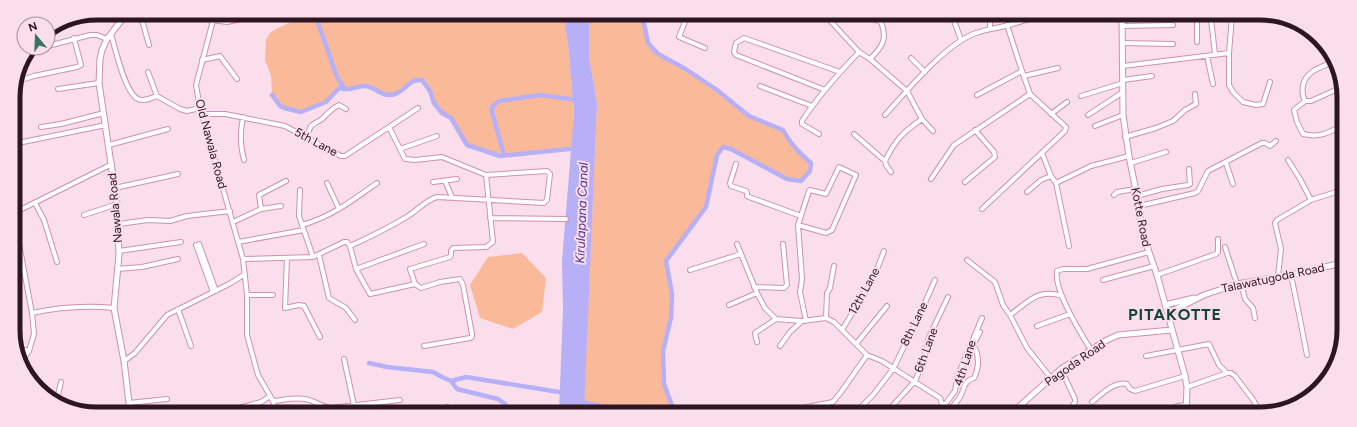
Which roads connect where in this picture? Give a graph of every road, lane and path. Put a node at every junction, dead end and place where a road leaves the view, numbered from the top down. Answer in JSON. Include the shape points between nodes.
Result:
{"nodes":[{"id":1,"x":122,"y":20,"type":"edge"},
{"id":2,"x":142,"y":20,"type":"edge"},
{"id":3,"x":212,"y":20,"type":"joint"},
{"id":4,"x":236,"y":20,"type":"edge"},
{"id":5,"x":686,"y":20,"type":"edge"},
{"id":6,"x":830,"y":20,"type":"edge"},
{"id":7,"x":876,"y":20,"type":"edge"},
{"id":8,"x":954,"y":20,"type":"edge"},
{"id":9,"x":990,"y":20,"type":"edge"},
{"id":10,"x":1024,"y":20,"type":"edge"},
{"id":11,"x":1122,"y":20,"type":"edge"},
{"id":12,"x":1197,"y":20,"type":"edge"},
{"id":13,"x":1211,"y":20,"type":"edge"},
{"id":14,"x":1232,"y":20,"type":"edge"},
{"id":15,"x":881,"y":22,"type":"joint"},
{"id":16,"x":1007,"y":25,"type":"junction"},
{"id":17,"x":1173,"y":25,"type":"dead end"},
{"id":18,"x":1122,"y":26,"type":"junction"},
{"id":19,"x":990,"y":28,"type":"junction"},
{"id":20,"x":111,"y":34,"type":"junction"},
{"id":21,"x":74,"y":38,"type":"junction"},
{"id":22,"x":107,"y":39,"type":"junction"},
{"id":23,"x":961,"y":40,"type":"junction"},
{"id":24,"x":1197,"y":42,"type":"dead end"},
{"id":25,"x":1122,"y":43,"type":"junction"},
{"id":26,"x":1173,"y":44,"type":"dead end"},
{"id":27,"x":56,"y":45,"type":"edge"},
{"id":28,"x":149,"y":45,"type":"dead end"},
{"id":29,"x":705,"y":48,"type":"dead end"},
{"id":30,"x":859,"y":52,"type":"junction"},
{"id":31,"x":1229,"y":53,"type":"junction"},
{"id":32,"x":1214,"y":54,"type":"junction"},
{"id":33,"x":1207,"y":56,"type":"junction"},
{"id":34,"x":911,"y":58,"type":"dead end"},
{"id":35,"x":870,"y":59,"type":"junction"},
{"id":36,"x":202,"y":60,"type":"junction"},
{"id":37,"x":1329,"y":63,"type":"edge"},
{"id":38,"x":1123,"y":66,"type":"junction"},
{"id":39,"x":1058,"y":68,"type":"dead end"},
{"id":40,"x":1022,"y":71,"type":"junction"},
{"id":41,"x":148,"y":72,"type":"dead end"},
{"id":42,"x":840,"y":72,"type":"junction"},
{"id":43,"x":925,"y":72,"type":"junction"},
{"id":44,"x":1024,"y":76,"type":"junction"},
{"id":45,"x":1152,"y":76,"type":"dead end"},
{"id":46,"x":237,"y":79,"type":"dead end"},
{"id":47,"x":22,"y":80,"type":"edge"},
{"id":48,"x":1123,"y":82,"type":"junction"},
{"id":49,"x":1270,"y":82,"type":"dead end"},
{"id":50,"x":99,"y":83,"type":"junction"},
{"id":51,"x":1213,"y":84,"type":"dead end"},
{"id":52,"x":760,"y":86,"type":"dead end"},
{"id":53,"x":58,"y":88,"type":"dead end"},
{"id":54,"x":825,"y":90,"type":"junction"},
{"id":55,"x":1336,"y":90,"type":"edge"},
{"id":56,"x":907,"y":91,"type":"junction"},
{"id":57,"x":1123,"y":92,"type":"junction"},
{"id":58,"x":1030,"y":94,"type":"junction"},
{"id":59,"x":1195,"y":94,"type":"dead end"},
{"id":60,"x":977,"y":95,"type":"dead end"},
{"id":61,"x":157,"y":96,"type":"junction"},
{"id":62,"x":1081,"y":96,"type":"dead end"},
{"id":63,"x":1305,"y":101,"type":"junction"},
{"id":64,"x":1067,"y":102,"type":"dead end"},
{"id":65,"x":812,"y":106,"type":"junction"},
{"id":66,"x":200,"y":108,"type":"junction"},
{"id":67,"x":418,"y":108,"type":"dead end"},
{"id":68,"x":346,"y":109,"type":"dead end"},
{"id":69,"x":104,"y":113,"type":"junction"},
{"id":70,"x":202,"y":114,"type":"junction"},
{"id":71,"x":1051,"y":114,"type":"junction"},
{"id":72,"x":885,"y":115,"type":"dead end"},
{"id":73,"x":1088,"y":115,"type":"dead end"},
{"id":74,"x":1123,"y":115,"type":"junction"},
{"id":75,"x":243,"y":117,"type":"junction"},
{"id":76,"x":922,"y":119,"type":"junction"},
{"id":77,"x":106,"y":125,"type":"junction"},
{"id":78,"x":1095,"y":126,"type":"dead end"},
{"id":79,"x":41,"y":127,"type":"dead end"},
{"id":80,"x":389,"y":127,"type":"junction"},
{"id":81,"x":1337,"y":128,"type":"edge"},
{"id":82,"x":168,"y":129,"type":"dead end"},
{"id":83,"x":975,"y":130,"type":"junction"},
{"id":84,"x":933,"y":131,"type":"dead end"},
{"id":85,"x":819,"y":134,"type":"dead end"},
{"id":86,"x":854,"y":134,"type":"dead end"},
{"id":87,"x":437,"y":136,"type":"dead end"},
{"id":88,"x":306,"y":137,"type":"junction"},
{"id":89,"x":1126,"y":137,"type":"junction"},
{"id":90,"x":1276,"y":141,"type":"dead end"},
{"id":91,"x":20,"y":143,"type":"edge"},
{"id":92,"x":109,"y":145,"type":"junction"},
{"id":93,"x":400,"y":149,"type":"junction"},
{"id":94,"x":1166,"y":152,"type":"dead end"},
{"id":95,"x":1042,"y":153,"type":"junction"},
{"id":96,"x":1129,"y":156,"type":"junction"},
{"id":97,"x":244,"y":160,"type":"dead end"},
{"id":98,"x":885,"y":160,"type":"junction"},
{"id":99,"x":1288,"y":160,"type":"dead end"},
{"id":100,"x":1131,"y":163,"type":"junction"},
{"id":101,"x":1226,"y":163,"type":"junction"},
{"id":102,"x":112,"y":164,"type":"junction"},
{"id":103,"x":736,"y":164,"type":"dead end"},
{"id":104,"x":1189,"y":169,"type":"dead end"},
{"id":105,"x":891,"y":172,"type":"dead end"},
{"id":106,"x":178,"y":174,"type":"dead end"},
{"id":107,"x":486,"y":175,"type":"junction"},
{"id":108,"x":1051,"y":176,"type":"junction"},
{"id":109,"x":457,"y":179,"type":"dead end"},
{"id":110,"x":931,"y":179,"type":"dead end"},
{"id":111,"x":286,"y":181,"type":"dead end"},
{"id":112,"x":445,"y":181,"type":"junction"},
{"id":113,"x":377,"y":182,"type":"dead end"},
{"id":114,"x":433,"y":182,"type":"dead end"},
{"id":115,"x":965,"y":182,"type":"dead end"},
{"id":116,"x":327,"y":183,"type":"dead end"},
{"id":117,"x":1056,"y":183,"type":"junction"},
{"id":118,"x":1233,"y":184,"type":"dead end"},
{"id":119,"x":115,"y":188,"type":"junction"},
{"id":120,"x":1136,"y":189,"type":"junction"},
{"id":121,"x":300,"y":190,"type":"dead end"},
{"id":122,"x":1027,"y":192,"type":"dead end"},
{"id":123,"x":1337,"y":192,"type":"edge"},
{"id":124,"x":1114,"y":195,"type":"dead end"},
{"id":125,"x":1137,"y":196,"type":"junction"},
{"id":126,"x":452,"y":197,"type":"junction"},
{"id":127,"x":488,"y":199,"type":"junction"},
{"id":128,"x":1311,"y":200,"type":"junction"},
{"id":129,"x":35,"y":202,"type":"junction"},
{"id":130,"x":117,"y":204,"type":"junction"},
{"id":131,"x":281,"y":206,"type":"dead end"},
{"id":132,"x":1139,"y":206,"type":"junction"},
{"id":133,"x":261,"y":209,"type":"junction"},
{"id":134,"x":982,"y":209,"type":"dead end"},
{"id":135,"x":20,"y":210,"type":"edge"},
{"id":136,"x":340,"y":210,"type":"junction"},
{"id":137,"x":230,"y":211,"type":"junction"},
{"id":138,"x":84,"y":215,"type":"dead end"},
{"id":139,"x":801,"y":216,"type":"junction"},
{"id":140,"x":490,"y":218,"type":"junction"},
{"id":141,"x":566,"y":220,"type":"dead end"},
{"id":142,"x":233,"y":222,"type":"junction"},
{"id":143,"x":118,"y":224,"type":"junction"},
{"id":144,"x":302,"y":225,"type":"junction"},
{"id":145,"x":798,"y":225,"type":"junction"},
{"id":146,"x":304,"y":230,"type":"junction"},
{"id":147,"x":1218,"y":240,"type":"dead end"},
{"id":148,"x":181,"y":242,"type":"dead end"},
{"id":149,"x":238,"y":242,"type":"junction"},
{"id":150,"x":198,"y":244,"type":"dead end"},
{"id":151,"x":424,"y":244,"type":"dead end"},
{"id":152,"x":737,"y":244,"type":"dead end"},
{"id":153,"x":783,"y":244,"type":"dead end"},
{"id":154,"x":350,"y":246,"type":"junction"},
{"id":155,"x":1069,"y":246,"type":"dead end"},
{"id":156,"x":1225,"y":247,"type":"dead end"},
{"id":157,"x":119,"y":251,"type":"junction"},
{"id":158,"x":884,"y":251,"type":"dead end"},
{"id":159,"x":1148,"y":252,"type":"junction"},
{"id":160,"x":740,"y":254,"type":"junction"},
{"id":161,"x":20,"y":255,"type":"edge"},
{"id":162,"x":319,"y":255,"type":"junction"},
{"id":163,"x":313,"y":257,"type":"junction"},
{"id":164,"x":287,"y":258,"type":"junction"},
{"id":165,"x":178,"y":259,"type":"dead end"},
{"id":166,"x":243,"y":259,"type":"junction"},
{"id":167,"x":967,"y":260,"type":"dead end"},
{"id":168,"x":57,"y":262,"type":"dead end"},
{"id":169,"x":1337,"y":264,"type":"edge"},
{"id":170,"x":834,"y":266,"type":"dead end"},
{"id":171,"x":1154,"y":266,"type":"junction"},
{"id":172,"x":117,"y":269,"type":"junction"},
{"id":173,"x":356,"y":269,"type":"junction"},
{"id":174,"x":690,"y":270,"type":"dead end"},
{"id":175,"x":245,"y":274,"type":"junction"},
{"id":176,"x":1157,"y":274,"type":"junction"},
{"id":177,"x":1291,"y":275,"type":"junction"},
{"id":178,"x":1278,"y":276,"type":"junction"},
{"id":179,"x":935,"y":280,"type":"dead end"},
{"id":180,"x":1103,"y":280,"type":"dead end"},
{"id":181,"x":1239,"y":283,"type":"junction"},
{"id":182,"x":415,"y":284,"type":"junction"},
{"id":183,"x":754,"y":288,"type":"junction"},
{"id":184,"x":214,"y":292,"type":"junction"},
{"id":185,"x":757,"y":293,"type":"junction"},
{"id":186,"x":247,"y":295,"type":"junction"},
{"id":187,"x":273,"y":295,"type":"dead end"},
{"id":188,"x":1204,"y":295,"type":"junction"},
{"id":189,"x":1062,"y":296,"type":"junction"},
{"id":190,"x":948,"y":297,"type":"dead end"},
{"id":191,"x":1165,"y":305,"type":"junction"},
{"id":192,"x":729,"y":306,"type":"dead end"},
{"id":193,"x":887,"y":306,"type":"dead end"},
{"id":194,"x":114,"y":308,"type":"junction"},
{"id":195,"x":178,"y":309,"type":"junction"},
{"id":196,"x":32,"y":313,"type":"junction"},
{"id":197,"x":1168,"y":313,"type":"junction"},
{"id":198,"x":1070,"y":314,"type":"junction"},
{"id":199,"x":1010,"y":315,"type":"junction"},
{"id":200,"x":826,"y":318,"type":"junction"},
{"id":201,"x":982,"y":318,"type":"dead end"},
{"id":202,"x":1255,"y":318,"type":"dead end"},
{"id":203,"x":776,"y":319,"type":"junction"},
{"id":204,"x":355,"y":320,"type":"dead end"},
{"id":205,"x":804,"y":321,"type":"junction"},
{"id":206,"x":1036,"y":326,"type":"dead end"},
{"id":207,"x":842,"y":330,"type":"junction"},
{"id":208,"x":1172,"y":330,"type":"junction"},
{"id":209,"x":980,"y":332,"type":"dead end"},
{"id":210,"x":320,"y":337,"type":"dead end"},
{"id":211,"x":757,"y":342,"type":"dead end"},
{"id":212,"x":856,"y":344,"type":"junction"},
{"id":213,"x":191,"y":346,"type":"dead end"},
{"id":214,"x":424,"y":346,"type":"dead end"},
{"id":215,"x":780,"y":346,"type":"dead end"},
{"id":216,"x":22,"y":350,"type":"edge"},
{"id":217,"x":1091,"y":350,"type":"junction"},
{"id":218,"x":1178,"y":350,"type":"junction"},
{"id":219,"x":29,"y":351,"type":"junction"},
{"id":220,"x":867,"y":355,"type":"junction"},
{"id":221,"x":1307,"y":355,"type":"dead end"},
{"id":222,"x":1146,"y":356,"type":"dead end"},
{"id":223,"x":25,"y":357,"type":"edge"},
{"id":224,"x":344,"y":359,"type":"dead end"},
{"id":225,"x":124,"y":361,"type":"junction"},
{"id":226,"x":893,"y":369,"type":"junction"},
{"id":227,"x":1061,"y":369,"type":"junction"},
{"id":228,"x":1227,"y":373,"type":"junction"},
{"id":229,"x":1185,"y":376,"type":"junction"},
{"id":230,"x":1051,"y":378,"type":"junction"},
{"id":231,"x":915,"y":381,"type":"junction"},
{"id":232,"x":61,"y":382,"type":"dead end"},
{"id":233,"x":1186,"y":387,"type":"junction"},
{"id":234,"x":58,"y":396,"type":"edge"},
{"id":235,"x":270,"y":396,"type":"junction"},
{"id":236,"x":167,"y":399,"type":"dead end"},
{"id":237,"x":400,"y":400,"type":"dead end"},
{"id":238,"x":273,"y":401,"type":"junction"},
{"id":239,"x":1092,"y":402,"type":"dead end"},
{"id":240,"x":129,"y":403,"type":"junction"},
{"id":241,"x":370,"y":404,"type":"junction"},
{"id":242,"x":354,"y":405,"type":"junction"},
{"id":243,"x":1186,"y":405,"type":"joint"},
{"id":244,"x":943,"y":406,"type":"joint"},
{"id":245,"x":130,"y":407,"type":"edge"},
{"id":246,"x":242,"y":407,"type":"edge"},
{"id":247,"x":275,"y":407,"type":"edge"},
{"id":248,"x":322,"y":407,"type":"edge"},
{"id":249,"x":339,"y":407,"type":"edge"},
{"id":250,"x":370,"y":407,"type":"edge"},
{"id":251,"x":809,"y":407,"type":"edge"},
{"id":252,"x":861,"y":407,"type":"edge"},
{"id":253,"x":891,"y":407,"type":"edge"},
{"id":254,"x":953,"y":407,"type":"edge"},
{"id":255,"x":1019,"y":407,"type":"edge"},
{"id":256,"x":1072,"y":407,"type":"edge"},
{"id":257,"x":1176,"y":407,"type":"edge"},
{"id":258,"x":1257,"y":407,"type":"edge"}],
"edges":[{"from":1,"to":20,"type":"main road","name":"Nawala Road"},
{"from":2,"to":28,"type":"street"},
{"from":3,"to":4,"type":"street"},
{"from":3,"to":36,"type":"street","name":"Old Nawala Road"},
{"from":5,"to":29,"type":"street","via":[[679,37]]},
{"from":6,"to":30,"type":"street"},
{"from":7,"to":15,"type":"street"},
{"from":8,"to":23,"type":"street"},
{"from":9,"to":19,"type":"street"},
{"from":10,"to":16,"type":"street"},
{"from":11,"to":18,"type":"main road","name":"Kotte Road"},
{"from":12,"to":24,"type":"street"},
{"from":13,"to":32,"type":"street"},
{"from":14,"to":31,"type":"street"},
{"from":15,"to":35,"type":"street","via":[[885,36],[883,44]]},
{"from":16,"to":19,"type":"street"},
{"from":16,"to":40,"type":"street"},
{"from":17,"to":18,"type":"street"},
{"from":18,"to":25,"type":"main road","name":"Kotte Road"},
{"from":19,"to":23,"type":"street"},
{"from":20,"to":22,"type":"main road","name":"Nawala Road"},
{"from":20,"to":61,"type":"street","via":[[124,78],[132,94],[137,99],[144,100]]},
{"from":21,"to":22,"type":"street","via":[[97,35]]},
{"from":21,"to":27,"type":"street"},
{"from":21,"to":47,"type":"street","via":[[80,65]]},
{"from":22,"to":50,"type":"main road","name":"Nawala Road","via":[[100,59]]},
{"from":23,"to":43,"type":"street"},
{"from":25,"to":26,"type":"street"},
{"from":25,"to":38,"type":"main road","name":"Kotte Road"},
{"from":30,"to":35,"type":"street"},
{"from":30,"to":42,"type":"street"},
{"from":31,"to":32,"type":"street"},
{"from":31,"to":49,"type":"street","via":[[1229,85],[1243,102],[1263,104]]},
{"from":32,"to":33,"type":"street"},
{"from":33,"to":38,"type":"street"},
{"from":33,"to":51,"type":"street"},
{"from":34,"to":43,"type":"street"},
{"from":35,"to":56,"type":"street"},
{"from":36,"to":46,"type":"street","via":[[220,56]]},
{"from":36,"to":66,"type":"street","name":"Old Nawala Road","via":[[196,85]]},
{"from":37,"to":63,"type":"street","via":[[1304,79],[1302,89]]},
{"from":38,"to":48,"type":"main road","name":"Kotte Road"},
{"from":39,"to":44,"type":"street"},
{"from":40,"to":44,"type":"street"},
{"from":40,"to":60,"type":"street"},
{"from":41,"to":61,"type":"street"},
{"from":42,"to":54,"type":"street"},
{"from":42,"to":54,"type":"street","via":[[744,38],[736,43],[736,54]]},
{"from":43,"to":56,"type":"street"},
{"from":44,"to":58,"type":"street"},
{"from":45,"to":48,"type":"street"},
{"from":48,"to":57,"type":"main road","name":"Kotte Road"},
{"from":48,"to":62,"type":"street"},
{"from":50,"to":53,"type":"street"},
{"from":50,"to":69,"type":"main road","name":"Nawala Road"},
{"from":52,"to":65,"type":"street"},
{"from":54,"to":65,"type":"street"},
{"from":55,"to":63,"type":"street","via":[[1311,101]]},
{"from":56,"to":72,"type":"street"},
{"from":56,"to":76,"type":"street"},
{"from":57,"to":73,"type":"street"},
{"from":57,"to":74,"type":"main road","name":"Kotte Road"},
{"from":58,"to":71,"type":"street"},
{"from":58,"to":83,"type":"street"},
{"from":59,"to":89,"type":"street","via":[[1196,104],[1172,121]]},
{"from":61,"to":66,"type":"street","via":[[187,111]]},
{"from":63,"to":81,"type":"street","via":[[1294,110],[1303,134],[1314,137]]},
{"from":64,"to":71,"type":"street"},
{"from":65,"to":85,"type":"street","via":[[802,124]]},
{"from":66,"to":70,"type":"street","name":"Old Nawala Road"},
{"from":67,"to":80,"type":"street","name":"5th Lane"},
{"from":68,"to":88,"type":"street","via":[[339,106],[332,108],[317,123],[310,126]]},
{"from":69,"to":77,"type":"main road","name":"Nawala Road"},
{"from":69,"to":79,"type":"street"},
{"from":70,"to":75,"type":"street","name":"5th Lane"},
{"from":70,"to":137,"type":"street","name":"Old Nawala Road"},
{"from":71,"to":95,"type":"street","via":[[1066,127]]},
{"from":74,"to":78,"type":"street"},
{"from":74,"to":89,"type":"main road","name":"Kotte Road"},
{"from":75,"to":88,"type":"street","name":"5th Lane","via":[[285,126]]},
{"from":75,"to":97,"type":"street","via":[[240,134]]},
{"from":76,"to":84,"type":"street"},
{"from":76,"to":98,"type":"street","via":[[905,130]]},
{"from":77,"to":91,"type":"street"},
{"from":77,"to":92,"type":"main road","name":"Nawala Road"},
{"from":80,"to":88,"type":"street","name":"5th Lane","via":[[345,156]]},
{"from":80,"to":93,"type":"street"},
{"from":82,"to":92,"type":"street"},
{"from":83,"to":110,"type":"street","via":[[954,146]]},
{"from":83,"to":115,"type":"street","via":[[995,156]]},
{"from":86,"to":98,"type":"street"},
{"from":87,"to":93,"type":"street"},
{"from":89,"to":96,"type":"main road","name":"Kotte Road"},
{"from":90,"to":101,"type":"street","via":[[1270,146],[1262,143]]},
{"from":92,"to":102,"type":"main road","name":"Nawala Road"},
{"from":93,"to":107,"type":"street","via":[[405,159],[442,157]]},
{"from":94,"to":100,"type":"street"},
{"from":95,"to":108,"type":"street"},
{"from":95,"to":134,"type":"street"},
{"from":96,"to":100,"type":"main road","name":"Kotte Road"},
{"from":96,"to":117,"type":"street","via":[[1091,166]]},
{"from":98,"to":105,"type":"street"},
{"from":99,"to":128,"type":"street"},
{"from":100,"to":120,"type":"main road","name":"Kotte Road"},
{"from":101,"to":118,"type":"street"},
{"from":101,"to":132,"type":"street","via":[[1208,171],[1195,193]]},
{"from":102,"to":119,"type":"main road","name":"Nawala Road"},
{"from":102,"to":129,"type":"street"},
{"from":103,"to":139,"type":"street","via":[[731,186],[746,191],[749,197]]},
{"from":104,"to":125,"type":"street","via":[[1190,184]]},
{"from":106,"to":119,"type":"street"},
{"from":107,"to":127,"type":"street"},
{"from":107,"to":127,"type":"street","via":[[547,171],[550,174],[547,200],[544,202]]},
{"from":108,"to":117,"type":"street"},
{"from":108,"to":122,"type":"street"},
{"from":109,"to":112,"type":"street"},
{"from":111,"to":133,"type":"street","via":[[259,195]]},
{"from":112,"to":114,"type":"street"},
{"from":112,"to":126,"type":"street"},
{"from":113,"to":136,"type":"street"},
{"from":116,"to":136,"type":"street"},
{"from":117,"to":155,"type":"street"},
{"from":119,"to":130,"type":"main road","name":"Nawala Road"},
{"from":120,"to":124,"type":"street","via":[[1117,192]]},
{"from":120,"to":125,"type":"main road","name":"Kotte Road"},
{"from":121,"to":144,"type":"street","via":[[299,216]]},
{"from":123,"to":128,"type":"street"},
{"from":125,"to":132,"type":"main road","name":"Kotte Road"},
{"from":126,"to":127,"type":"street"},
{"from":126,"to":154,"type":"street","via":[[437,197],[430,200],[404,218]]},
{"from":127,"to":140,"type":"street"},
{"from":128,"to":178,"type":"street","via":[[1275,223],[1281,248]]},
{"from":129,"to":135,"type":"street"},
{"from":129,"to":168,"type":"street","via":[[44,220]]},
{"from":130,"to":138,"type":"street"},
{"from":130,"to":143,"type":"main road","name":"Nawala Road"},
{"from":131,"to":133,"type":"street"},
{"from":132,"to":159,"type":"main road","name":"Kotte Road"},
{"from":133,"to":142,"type":"street"},
{"from":136,"to":144,"type":"street"},
{"from":137,"to":142,"type":"street","name":"Old Nawala Road"},
{"from":137,"to":143,"type":"street","via":[[187,216],[170,221],[148,220]]},
{"from":139,"to":145,"type":"street"},
{"from":139,"to":145,"type":"street","via":[[809,191],[826,194],[839,168],[856,175],[832,230],[826,233]]},
{"from":140,"to":141,"type":"street"},
{"from":140,"to":182,"type":"street","via":[[493,242],[490,245],[453,248],[450,257],[411,268]]},
{"from":142,"to":149,"type":"street","name":"Old Nawala Road"},
{"from":143,"to":157,"type":"main road","name":"Nawala Road"},
{"from":144,"to":146,"type":"street"},
{"from":145,"to":205,"type":"street","via":[[802,279],[800,292]]},
{"from":146,"to":149,"type":"street"},
{"from":146,"to":163,"type":"street"},
{"from":147,"to":176,"type":"street","via":[[1216,254]]},
{"from":148,"to":157,"type":"street"},
{"from":149,"to":166,"type":"street","name":"Old Nawala Road"},
{"from":150,"to":184,"type":"street"},
{"from":151,"to":173,"type":"street"},
{"from":152,"to":160,"type":"street"},
{"from":153,"to":183,"type":"street","via":[[787,286]]},
{"from":154,"to":162,"type":"street","via":[[344,242]]},
{"from":154,"to":173,"type":"street"},
{"from":156,"to":181,"type":"street"},
{"from":157,"to":172,"type":"main road","name":"Nawala Road"},
{"from":158,"to":207,"type":"street","name":"12th Lane","via":[[874,277]]},
{"from":159,"to":171,"type":"main road","name":"Kotte Road"},
{"from":159,"to":189,"type":"street","via":[[1087,269],[1057,271]]},
{"from":160,"to":174,"type":"street"},
{"from":160,"to":183,"type":"street"},
{"from":161,"to":196,"type":"street"},
{"from":162,"to":163,"type":"street"},
{"from":162,"to":204,"type":"street","via":[[329,298],[346,308]]},
{"from":163,"to":164,"type":"street"},
{"from":164,"to":166,"type":"street"},
{"from":164,"to":210,"type":"street","via":[[285,308],[304,306]]},
{"from":165,"to":172,"type":"street","via":[[142,267]]},
{"from":166,"to":175,"type":"street","name":"Old Nawala Road"},
{"from":167,"to":199,"type":"street","via":[[995,282],[1003,305]]},
{"from":169,"to":177,"type":"main road","name":"Talawatugoda Road"},
{"from":170,"to":200,"type":"street","via":[[827,293]]},
{"from":171,"to":176,"type":"main road","name":"Kotte Road"},
{"from":171,"to":180,"type":"street"},
{"from":172,"to":194,"type":"main road","name":"Nawala Road"},
{"from":173,"to":182,"type":"street","via":[[370,294]]},
{"from":175,"to":184,"type":"street"},
{"from":175,"to":186,"type":"street","name":"Old Nawala Road"},
{"from":176,"to":191,"type":"main road","name":"Kotte Road"},
{"from":177,"to":178,"type":"main road","name":"Talawatugoda Road"},
{"from":177,"to":221,"type":"street"},
{"from":178,"to":181,"type":"main road","name":"Talawatugoda Road"},
{"from":179,"to":226,"type":"street","name":"8th Lane"},
{"from":181,"to":188,"type":"main road","name":"Talawatugoda Road"},
{"from":181,"to":202,"type":"street","via":[[1245,299],[1253,308]]},
{"from":182,"to":214,"type":"street","via":[[421,288],[460,279],[472,334],[470,338]]},
{"from":183,"to":185,"type":"street"},
{"from":184,"to":195,"type":"street"},
{"from":185,"to":192,"type":"street"},
{"from":185,"to":203,"type":"street","via":[[765,308]]},
{"from":186,"to":187,"type":"street"},
{"from":186,"to":235,"type":"street","name":"Old Nawala Road","via":[[247,335],[258,375]]},
{"from":188,"to":191,"type":"main road","name":"Talawatugoda Road"},
{"from":188,"to":197,"type":"main road","name":"Talawatugoda Road"},
{"from":189,"to":198,"type":"street"},
{"from":189,"to":199,"type":"street","via":[[1054,293],[1037,294]]},
{"from":190,"to":231,"type":"street","name":"6th Lane","via":[[929,338],[924,362]]},
{"from":191,"to":197,"type":"main road","name":"Kotte Road"},
{"from":193,"to":212,"type":"street"},
{"from":194,"to":196,"type":"street","via":[[66,307]]},
{"from":194,"to":225,"type":"main road","name":"Nawala Road"},
{"from":195,"to":213,"type":"street"},
{"from":195,"to":225,"type":"street","via":[[167,315]]},
{"from":196,"to":219,"type":"street","via":[[34,334]]},
{"from":197,"to":208,"type":"main road","name":"Kotte Road"},
{"from":198,"to":206,"type":"street"},
{"from":198,"to":217,"type":"street"},
{"from":199,"to":230,"type":"street","via":[[1027,348]]},
{"from":200,"to":205,"type":"street"},
{"from":200,"to":207,"type":"street"},
{"from":201,"to":244,"type":"street","name":"4th Lane","via":[[958,375],[955,391]]},
{"from":203,"to":205,"type":"street"},
{"from":203,"to":211,"type":"street","via":[[755,333]]},
{"from":205,"to":215,"type":"street","via":[[790,332]]},
{"from":207,"to":212,"type":"street"},
{"from":208,"to":217,"type":"main road","name":"Pagoda Road","via":[[1118,335]]},
{"from":208,"to":218,"type":"main road","name":"Kotte Road"},
{"from":209,"to":254,"type":"street","via":[[973,345],[977,350],[978,369],[974,378],[968,380]]},
{"from":212,"to":220,"type":"street"},
{"from":216,"to":219,"type":"street"},
{"from":217,"to":227,"type":"main road","name":"Pagoda Road"},
{"from":218,"to":222,"type":"street"},
{"from":218,"to":228,"type":"street","via":[[1209,344],[1219,365]]},
{"from":218,"to":229,"type":"main road","name":"Kotte Road"},
{"from":219,"to":223,"type":"street"},
{"from":220,"to":226,"type":"street"},
{"from":220,"to":251,"type":"street","via":[[833,402]]},
{"from":224,"to":242,"type":"street"},
{"from":225,"to":240,"type":"main road","name":"Nawala Road"},
{"from":226,"to":231,"type":"street"},
{"from":226,"to":252,"type":"street","name":"8th Lane"},
{"from":227,"to":230,"type":"main road","name":"Pagoda Road"},
{"from":227,"to":256,"type":"street","via":[[1075,399]]},
{"from":228,"to":233,"type":"street"},
{"from":228,"to":258,"type":"street","via":[[1235,376]]},
{"from":229,"to":233,"type":"main road","name":"Kotte Road"},
{"from":229,"to":239,"type":"street","via":[[1135,391],[1122,383],[1113,386]]},
{"from":230,"to":255,"type":"main road","name":"Pagoda Road"},
{"from":231,"to":244,"type":"street","via":[[940,398]]},
{"from":231,"to":253,"type":"street"},
{"from":232,"to":234,"type":"street"},
{"from":233,"to":243,"type":"main road","name":"Kotte Road"},
{"from":235,"to":238,"type":"street","name":"Old Nawala Road"},
{"from":235,"to":246,"type":"street","via":[[261,402]]},
{"from":236,"to":240,"type":"street"},
{"from":237,"to":241,"type":"street"},
{"from":238,"to":247,"type":"street","name":"Old Nawala Road"},
{"from":238,"to":248,"type":"street","via":[[306,398]]},
{"from":240,"to":245,"type":"main road","name":"Nawala Road"},
{"from":241,"to":242,"type":"street"},
{"from":241,"to":250,"type":"street"},
{"from":242,"to":249,"type":"street"},
{"from":243,"to":257,"type":"street"}]}
